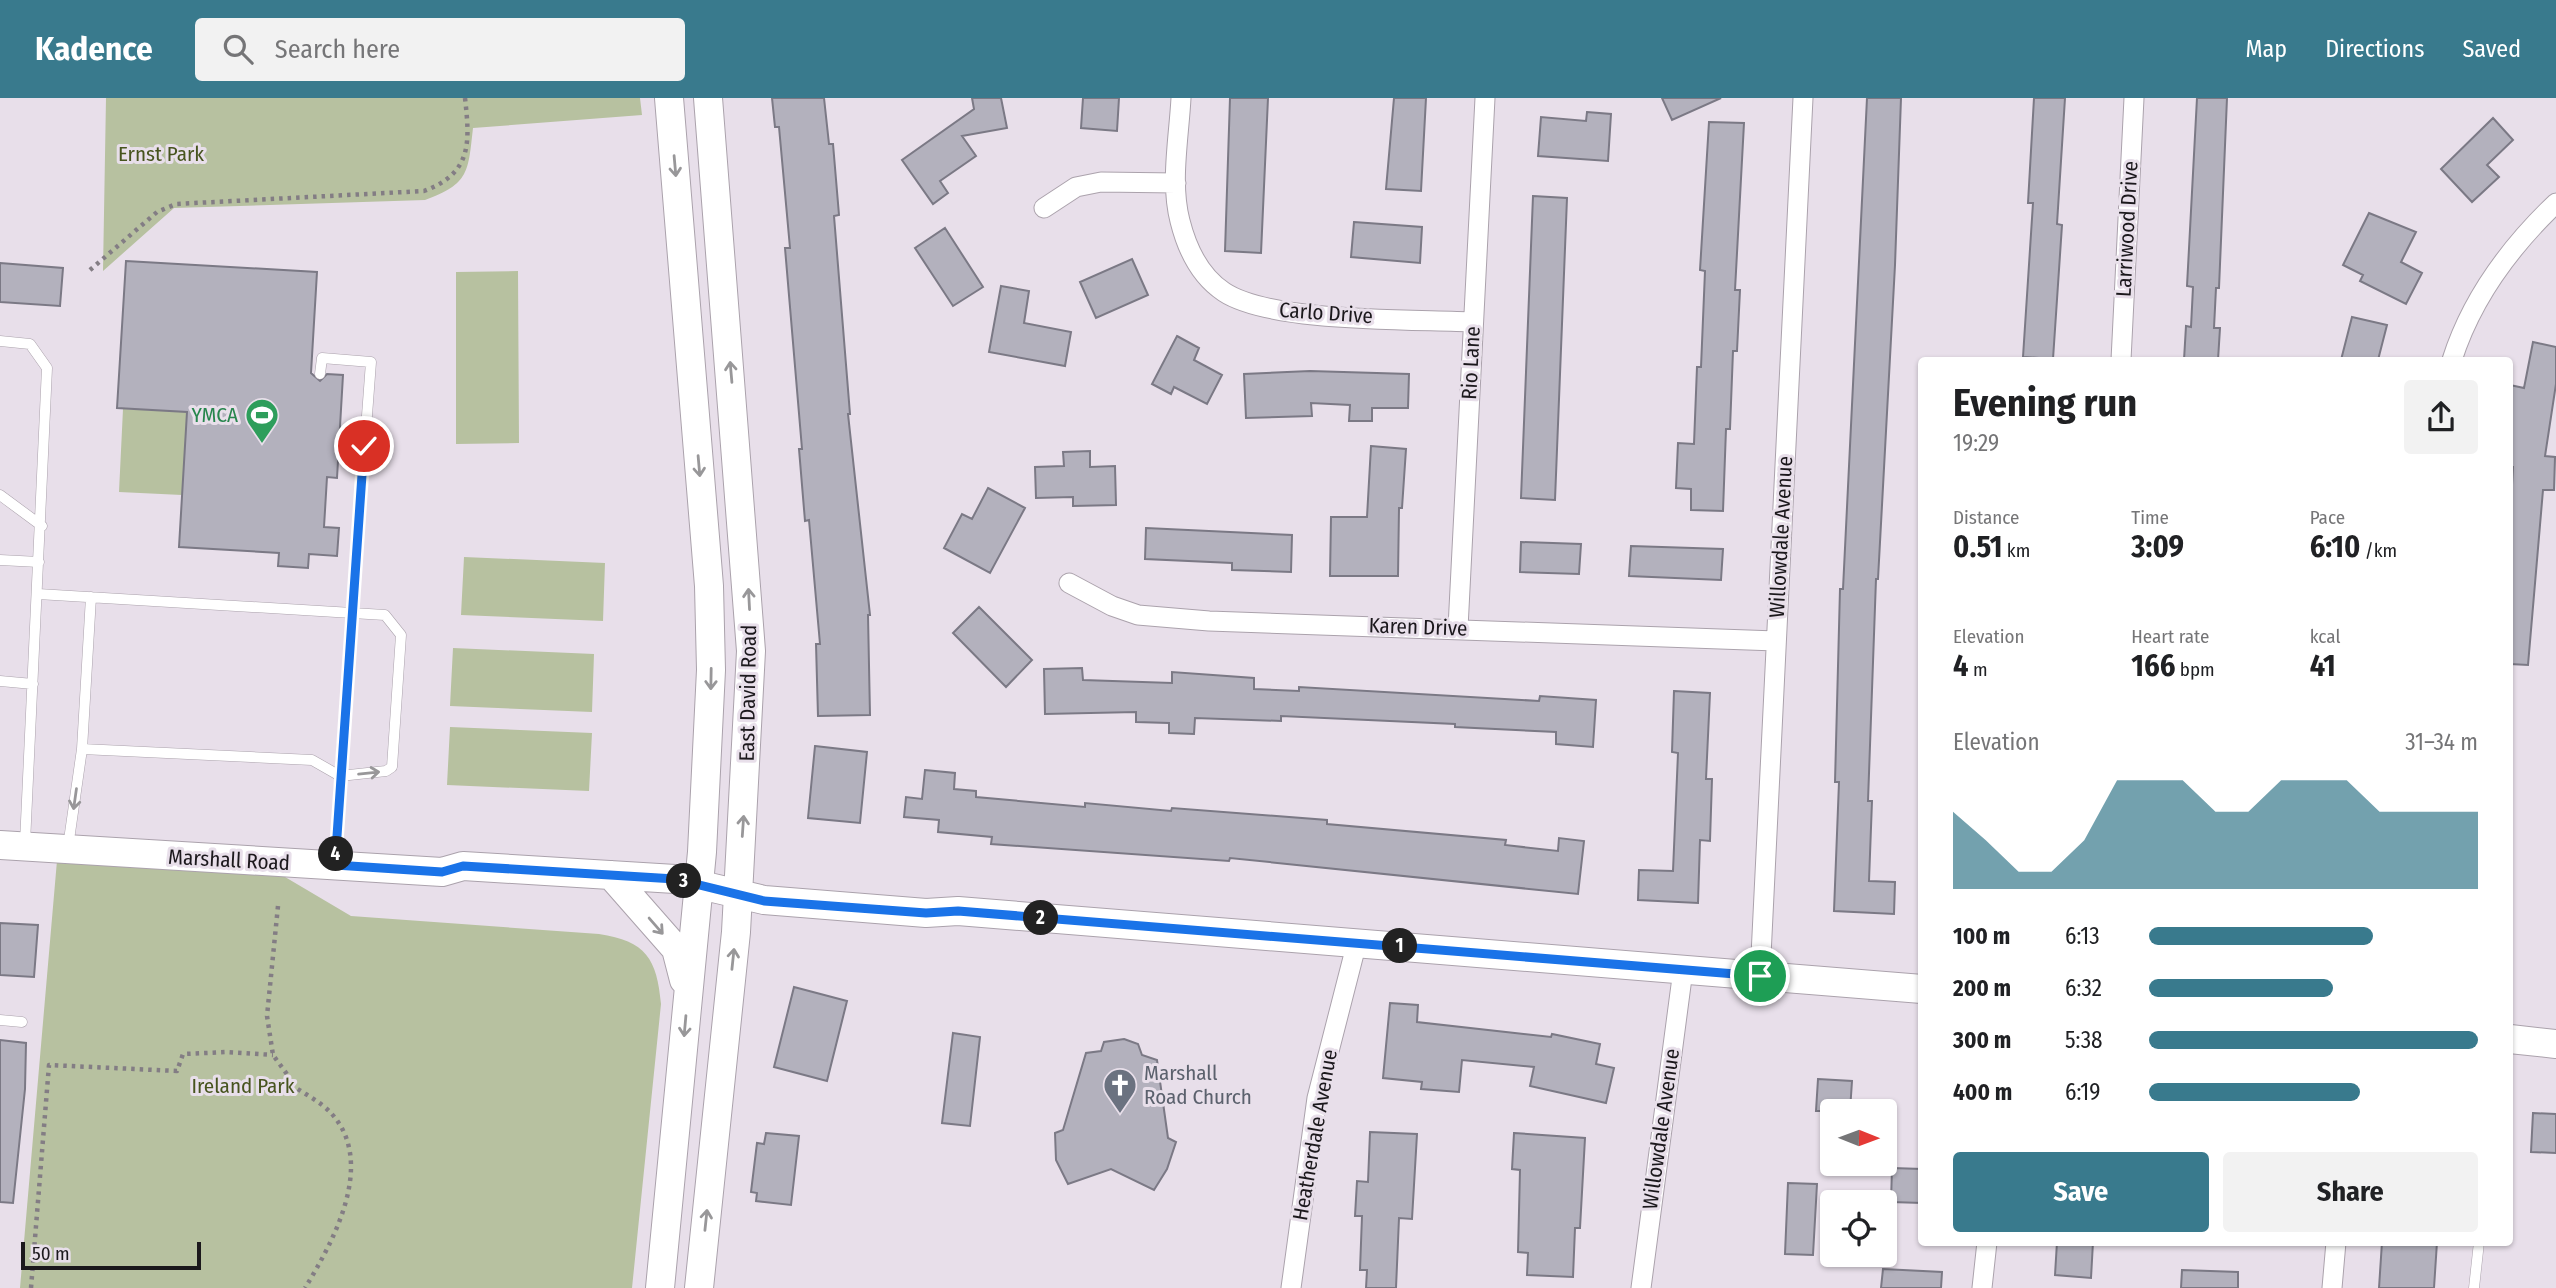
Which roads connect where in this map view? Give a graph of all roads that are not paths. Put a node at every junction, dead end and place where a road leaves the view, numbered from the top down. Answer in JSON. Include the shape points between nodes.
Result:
{"nodes":[{"id":1,"x":669,"y":98,"type":"edge"},
{"id":2,"x":708,"y":98,"type":"edge"},
{"id":3,"x":1181,"y":98,"type":"edge"},
{"id":4,"x":1485,"y":98,"type":"edge"},
{"id":5,"x":1803,"y":98,"type":"edge"},
{"id":6,"x":2134,"y":98,"type":"edge"},
{"id":7,"x":1176,"y":183,"type":"junction"},
{"id":8,"x":2556,"y":203,"type":"edge"},
{"id":9,"x":1045,"y":208,"type":"dead end"},
{"id":10,"x":1473,"y":322,"type":"junction"},
{"id":11,"x":0,"y":341,"type":"edge"},
{"id":12,"x":2121,"y":357,"type":"edge"},
{"id":13,"x":2453,"y":357,"type":"edge"},
{"id":14,"x":320,"y":374,"type":"dead end"},
{"id":15,"x":0,"y":495,"type":"edge"},
{"id":16,"x":42,"y":526,"type":"junction"},
{"id":17,"x":0,"y":560,"type":"edge"},
{"id":18,"x":40,"y":562,"type":"junction"},
{"id":19,"x":1069,"y":583,"type":"dead end"},
{"id":20,"x":38,"y":594,"type":"junction"},
{"id":21,"x":90,"y":597,"type":"junction"},
{"id":22,"x":351,"y":613,"type":"junction"},
{"id":23,"x":1458,"y":628,"type":"junction"},
{"id":24,"x":1776,"y":641,"type":"junction"},
{"id":25,"x":0,"y":681,"type":"edge"},
{"id":26,"x":33,"y":684,"type":"junction"},
{"id":27,"x":82,"y":749,"type":"junction"},
{"id":28,"x":340,"y":776,"type":"junction"},
{"id":29,"x":12,"y":846,"type":"edge"},
{"id":30,"x":68,"y":850,"type":"junction"},
{"id":31,"x":335,"y":865,"type":"junction"},
{"id":32,"x":611,"y":875,"type":"junction"},
{"id":33,"x":698,"y":884,"type":"junction"},
{"id":34,"x":738,"y":894,"type":"junction"},
{"id":35,"x":1357,"y":942,"type":"junction"},
{"id":36,"x":1683,"y":970,"type":"junction"},
{"id":37,"x":1760,"y":976,"type":"junction"},
{"id":38,"x":1918,"y":989,"type":"edge"},
{"id":39,"x":688,"y":993,"type":"junction"},
{"id":40,"x":0,"y":1020,"type":"edge"},
{"id":41,"x":22,"y":1022,"type":"dead end"},
{"id":42,"x":2513,"y":1039,"type":"edge"},
{"id":43,"x":2556,"y":1044,"type":"edge"},
{"id":44,"x":1987,"y":1246,"type":"edge"},
{"id":45,"x":2336,"y":1246,"type":"edge"},
{"id":46,"x":2479,"y":1246,"type":"edge"},
{"id":47,"x":660,"y":1288,"type":"edge"},
{"id":48,"x":699,"y":1288,"type":"edge"},
{"id":49,"x":1291,"y":1288,"type":"edge"},
{"id":50,"x":1641,"y":1288,"type":"edge"},
{"id":51,"x":1982,"y":1288,"type":"edge"},
{"id":52,"x":2332,"y":1288,"type":"edge"},
{"id":53,"x":2474,"y":1288,"type":"edge"}],
"edges":[{"from":1,"to":33,"type":"street","name":"East David Road","one_way":true,"via":[[709,586],[710,748]]},
{"from":34,"to":2,"type":"street","name":"East David Road","one_way":true,"via":[[751,651]]},
{"from":3,"to":7,"type":"street","name":"Carlo Drive"},
{"from":4,"to":10,"type":"street","name":"Rio Lane"},
{"from":5,"to":24,"type":"street","name":"Willowdale Avenue"},
{"from":6,"to":12,"type":"street","name":"Larriwood Drive"},
{"from":7,"to":9,"type":"street","via":[[1089,184],[1076,187]]},
{"from":7,"to":10,"type":"street","name":"Carlo Drive","via":[[1179,219],[1189,251],[1203,273],[1224,292],[1246,303],[1279,312]]},
{"from":8,"to":13,"type":"street","via":[[2503,262],[2477,304]]},
{"from":10,"to":23,"type":"street","name":"Rio Lane"},
{"from":11,"to":16,"type":"lane","via":[[30,344],[47,368]]},
{"from":14,"to":22,"type":"lane","via":[[322,358],[371,362]]},
{"from":15,"to":16,"type":"lane"},
{"from":16,"to":18,"type":"lane"},
{"from":17,"to":18,"type":"lane"},
{"from":18,"to":20,"type":"lane"},
{"from":19,"to":23,"type":"street","name":"Karen Drive","via":[[1138,615]]},
{"from":20,"to":21,"type":"lane"},
{"from":20,"to":26,"type":"lane"},
{"from":21,"to":22,"type":"lane"},
{"from":21,"to":27,"type":"lane"},
{"from":22,"to":28,"type":"lane"},
{"from":28,"to":22,"type":"lane","one_way":true,"via":[[392,767],[401,635],[385,615]]},
{"from":23,"to":24,"type":"street","name":"Karen Drive"},
{"from":24,"to":37,"type":"street","name":"Willowdale Avenue"},
{"from":25,"to":26,"type":"lane"},
{"from":26,"to":29,"type":"lane"},
{"from":27,"to":28,"type":"lane","via":[[312,760]]},
{"from":27,"to":30,"type":"lane","one_way":true},
{"from":28,"to":31,"type":"lane"},
{"from":29,"to":30,"type":"street","name":"Marshall Road"},
{"from":30,"to":31,"type":"street","name":"Marshall Road"},
{"from":31,"to":32,"type":"street","name":"Marshall Road","via":[[442,872],[463,866]]},
{"from":32,"to":33,"type":"street","name":"Marshall Road"},
{"from":32,"to":39,"type":"street","one_way":true,"via":[[676,949]]},
{"from":33,"to":34,"type":"street","name":"Marshall Road"},
{"from":33,"to":39,"type":"street","name":"East David Road"},
{"from":34,"to":35,"type":"street","name":"Marshall Road","via":[[764,901]]},
{"from":48,"to":34,"type":"street","name":"East David Road","one_way":true},
{"from":35,"to":36,"type":"street","name":"Marshall Road"},
{"from":35,"to":49,"type":"street","name":"Heatherdale Avenue","via":[[1315,1111]]},
{"from":36,"to":37,"type":"street","name":"Marshall Road"},
{"from":36,"to":50,"type":"street","name":"Willowdale Avenue"},
{"from":37,"to":38,"type":"street","name":"Marshall Road"},
{"from":39,"to":47,"type":"street","name":"East David Road","one_way":true},
{"from":40,"to":41,"type":"lane"},
{"from":42,"to":43,"type":"street"},
{"from":44,"to":51,"type":"street"},
{"from":45,"to":52,"type":"street"},
{"from":46,"to":53,"type":"lane"}]}
